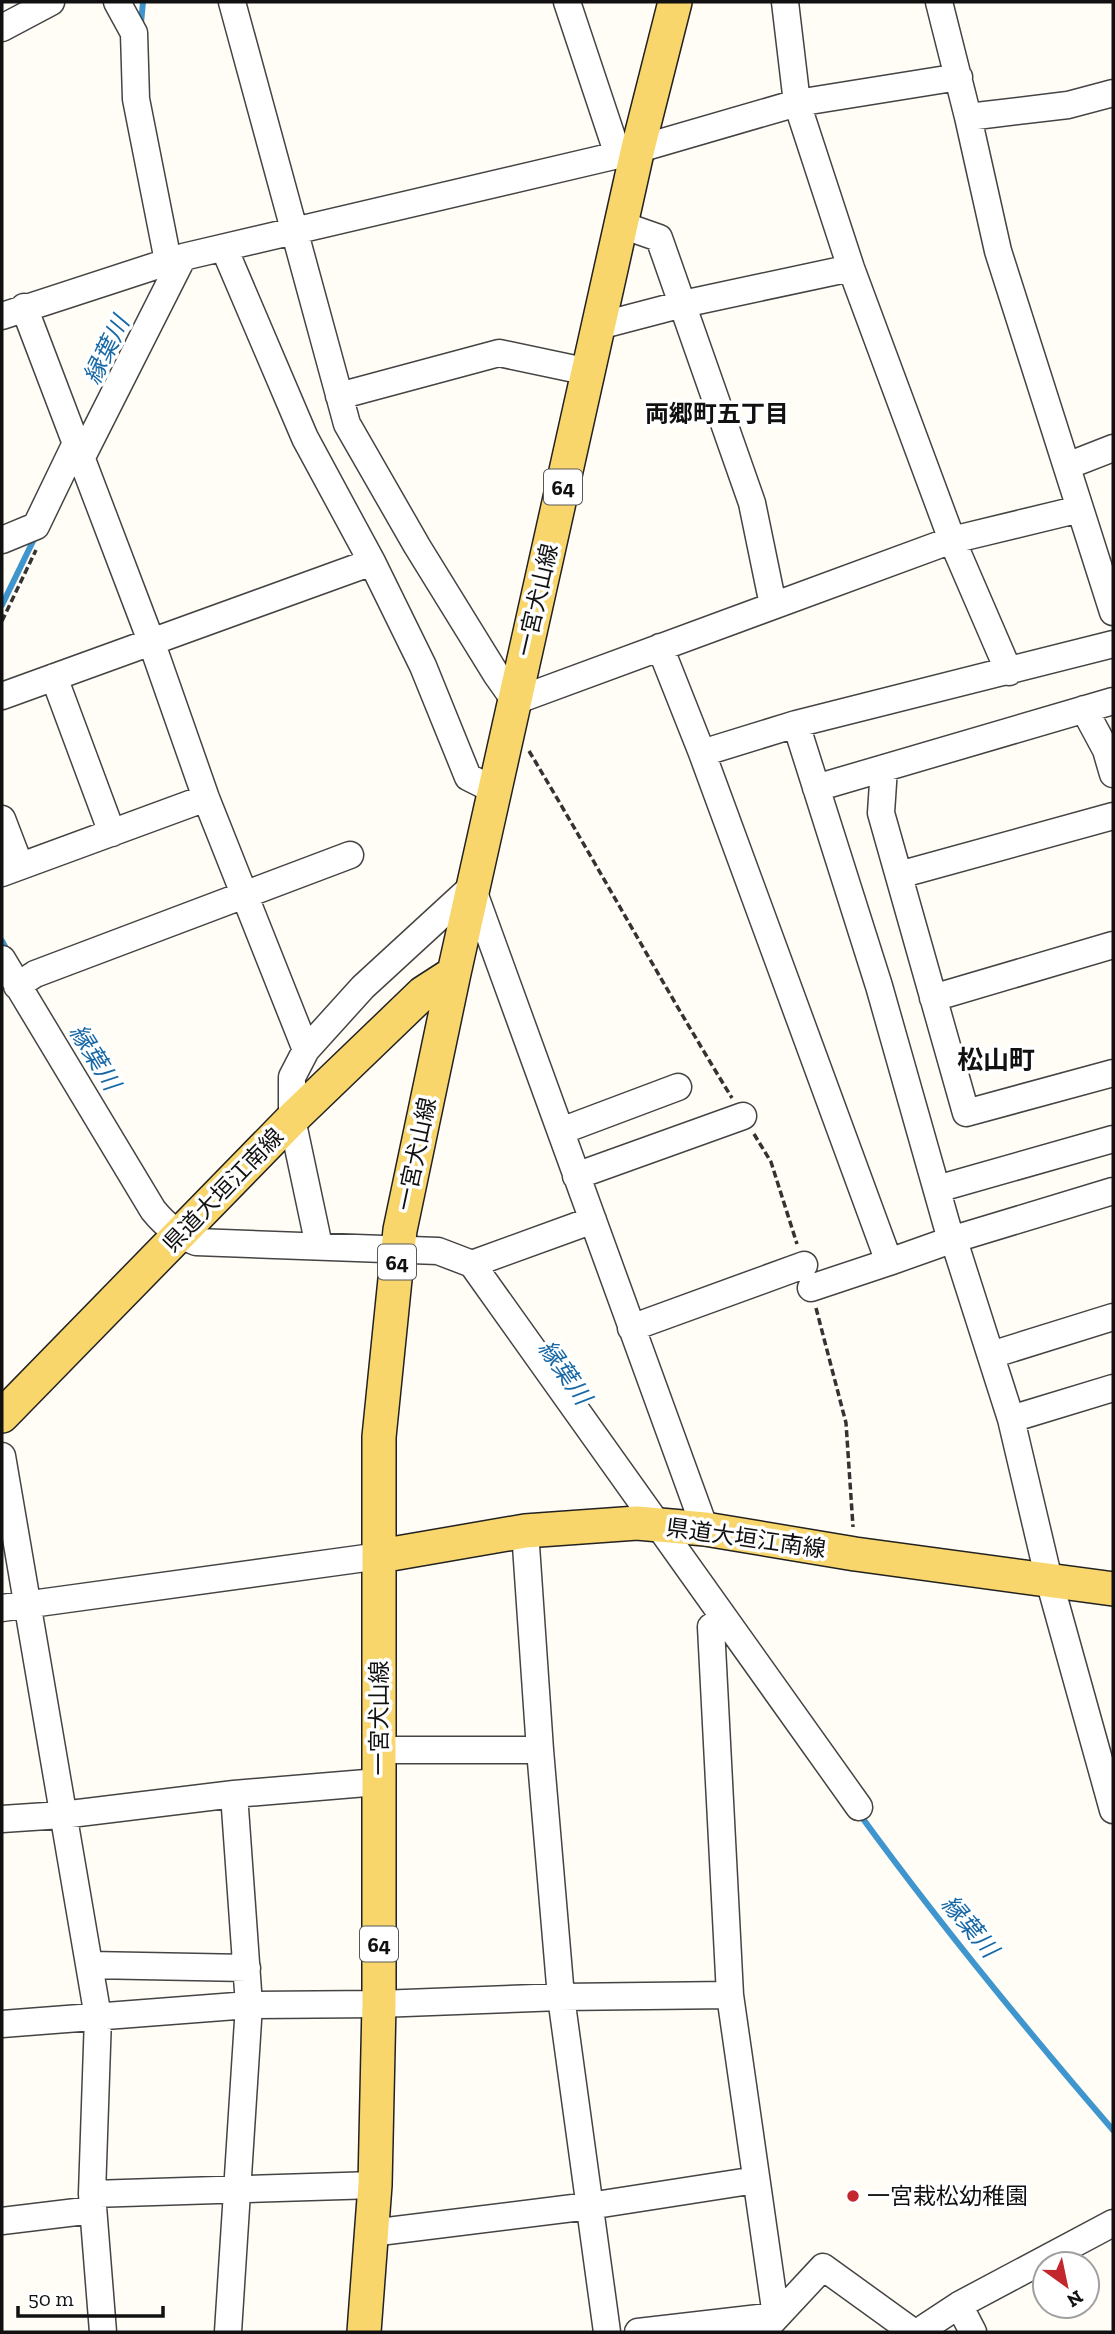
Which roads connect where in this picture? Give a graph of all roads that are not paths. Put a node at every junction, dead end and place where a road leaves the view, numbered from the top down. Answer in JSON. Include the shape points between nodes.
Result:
{"nodes":[{"id":1,"x":51,"y":2,"type":"edge"},
{"id":2,"x":117,"y":2,"type":"edge"},
{"id":3,"x":232,"y":2,"type":"edge"},
{"id":4,"x":567,"y":2,"type":"edge"},
{"id":5,"x":676,"y":2,"type":"edge"},
{"id":6,"x":785,"y":2,"type":"edge"},
{"id":7,"x":939,"y":2,"type":"edge"},
{"id":8,"x":2,"y":28,"type":"edge"},
{"id":9,"x":959,"y":77,"type":"junction"},
{"id":10,"x":1113,"y":93,"type":"edge"},
{"id":11,"x":797,"y":103,"type":"junction"},
{"id":12,"x":968,"y":117,"type":"junction"},
{"id":13,"x":628,"y":151,"type":"junction"},
{"id":14,"x":622,"y":225,"type":"junction"},
{"id":15,"x":293,"y":233,"type":"junction"},
{"id":16,"x":224,"y":248,"type":"junction"},
{"id":17,"x":176,"y":259,"type":"junction"},
{"id":18,"x":851,"y":268,"type":"junction"},
{"id":19,"x":683,"y":304,"type":"junction"},
{"id":20,"x":13,"y":312,"type":"edge"},
{"id":21,"x":599,"y":326,"type":"junction"},
{"id":22,"x":589,"y":372,"type":"junction"},
{"id":23,"x":340,"y":396,"type":"junction"},
{"id":24,"x":1113,"y":449,"type":"edge"},
{"id":25,"x":79,"y":450,"type":"junction"},
{"id":26,"x":1067,"y":466,"type":"junction"},
{"id":27,"x":1080,"y":509,"type":"junction"},
{"id":28,"x":2,"y":540,"type":"edge"},
{"id":29,"x":952,"y":540,"type":"junction"},
{"id":30,"x":372,"y":562,"type":"junction"},
{"id":31,"x":773,"y":605,"type":"junction"},
{"id":32,"x":1113,"y":612,"type":"edge"},
{"id":33,"x":151,"y":641,"type":"junction"},
{"id":34,"x":1113,"y":644,"type":"edge"},
{"id":35,"x":660,"y":647,"type":"junction"},
{"id":36,"x":1009,"y":672,"type":"junction"},
{"id":37,"x":54,"y":677,"type":"junction"},
{"id":38,"x":2,"y":696,"type":"edge"},
{"id":39,"x":515,"y":701,"type":"junction"},
{"id":40,"x":1113,"y":701,"type":"edge"},
{"id":41,"x":1084,"y":709,"type":"junction"},
{"id":42,"x":796,"y":724,"type":"junction"},
{"id":43,"x":702,"y":752,"type":"junction"},
{"id":44,"x":884,"y":768,"type":"junction"},
{"id":45,"x":1113,"y":774,"type":"edge"},
{"id":46,"x":816,"y":788,"type":"junction"},
{"id":47,"x":494,"y":790,"type":"junction"},
{"id":48,"x":206,"y":798,"type":"junction"},
{"id":49,"x":1113,"y":816,"type":"edge"},
{"id":50,"x":2,"y":819,"type":"edge"},
{"id":51,"x":112,"y":832,"type":"junction"},
{"id":52,"x":350,"y":855,"type":"dead end"},
{"id":53,"x":11,"y":870,"type":"edge"},
{"id":54,"x":899,"y":875,"type":"junction"},
{"id":55,"x":474,"y":888,"type":"junction"},
{"id":56,"x":243,"y":896,"type":"junction"},
{"id":57,"x":1113,"y":945,"type":"edge"},
{"id":58,"x":2,"y":959,"type":"edge"},
{"id":59,"x":454,"y":973,"type":"junction"},
{"id":60,"x":17,"y":986,"type":"junction"},
{"id":61,"x":933,"y":998,"type":"junction"},
{"id":62,"x":306,"y":1050,"type":"junction"},
{"id":63,"x":1113,"y":1073,"type":"edge"},
{"id":64,"x":678,"y":1087,"type":"dead end"},
{"id":65,"x":743,"y":1115,"type":"dead end"},
{"id":66,"x":292,"y":1119,"type":"junction"},
{"id":67,"x":561,"y":1131,"type":"junction"},
{"id":68,"x":1113,"y":1139,"type":"edge"},
{"id":69,"x":576,"y":1176,"type":"junction"},
{"id":70,"x":937,"y":1189,"type":"junction"},
{"id":71,"x":1113,"y":1191,"type":"edge"},
{"id":72,"x":593,"y":1220,"type":"junction"},
{"id":73,"x":179,"y":1235,"type":"junction"},
{"id":74,"x":951,"y":1240,"type":"junction"},
{"id":75,"x":318,"y":1246,"type":"junction"},
{"id":76,"x":398,"y":1249,"type":"junction"},
{"id":77,"x":889,"y":1262,"type":"junction"},
{"id":78,"x":472,"y":1264,"type":"junction"},
{"id":79,"x":1113,"y":1317,"type":"edge"},
{"id":80,"x":631,"y":1328,"type":"junction"},
{"id":81,"x":991,"y":1355,"type":"junction"},
{"id":82,"x":1113,"y":1388,"type":"edge"},
{"id":83,"x":2,"y":1416,"type":"edge"},
{"id":84,"x":1012,"y":1419,"type":"junction"},
{"id":85,"x":2,"y":1456,"type":"edge"},
{"id":86,"x":647,"y":1524,"type":"junction"},
{"id":87,"x":705,"y":1529,"type":"junction"},
{"id":88,"x":525,"y":1531,"type":"junction"},
{"id":89,"x":380,"y":1556,"type":"junction"},
{"id":90,"x":1049,"y":1580,"type":"junction"},
{"id":91,"x":1113,"y":1589,"type":"edge"},
{"id":92,"x":15,"y":1607,"type":"edge"},
{"id":93,"x":721,"y":1628,"type":"junction"},
{"id":94,"x":794,"y":1729,"type":"junction"},
{"id":95,"x":540,"y":1750,"type":"junction"},
{"id":96,"x":378,"y":1766,"type":"junction"},
{"id":97,"x":827,"y":1786,"type":"dead end"},
{"id":98,"x":234,"y":1794,"type":"junction"},
{"id":99,"x":859,"y":1807,"type":"dead end"},
{"id":100,"x":1113,"y":1810,"type":"edge"},
{"id":101,"x":62,"y":1815,"type":"junction"},
{"id":102,"x":2,"y":1819,"type":"edge"},
{"id":103,"x":90,"y":1965,"type":"junction"},
{"id":104,"x":247,"y":1968,"type":"junction"},
{"id":105,"x":730,"y":1995,"type":"junction"},
{"id":106,"x":561,"y":1997,"type":"junction"},
{"id":107,"x":379,"y":2004,"type":"junction"},
{"id":108,"x":249,"y":2005,"type":"junction"},
{"id":109,"x":98,"y":2017,"type":"junction"},
{"id":110,"x":2,"y":2024,"type":"edge"},
{"id":111,"x":756,"y":2180,"type":"junction"},
{"id":112,"x":375,"y":2185,"type":"junction"},
{"id":113,"x":238,"y":2189,"type":"junction"},
{"id":114,"x":93,"y":2202,"type":"junction"},
{"id":115,"x":589,"y":2206,"type":"junction"},
{"id":116,"x":2,"y":2221,"type":"edge"},
{"id":117,"x":1112,"y":2226,"type":"edge"},
{"id":118,"x":371,"y":2233,"type":"junction"},
{"id":119,"x":959,"y":2305,"type":"junction"},
{"id":120,"x":770,"y":2324,"type":"edge"},
{"id":121,"x":103,"y":2332,"type":"edge"},
{"id":122,"x":228,"y":2332,"type":"edge"},
{"id":123,"x":364,"y":2332,"type":"edge"},
{"id":124,"x":607,"y":2332,"type":"edge"},
{"id":125,"x":638,"y":2332,"type":"edge"},
{"id":126,"x":915,"y":2332,"type":"edge"},
{"id":127,"x":973,"y":2332,"type":"edge"}],
"edges":[{"from":1,"to":8,"type":"street"},
{"from":2,"to":17,"type":"street","via":[[134,33],[136,99]]},
{"from":3,"to":15,"type":"street"},
{"from":4,"to":13,"type":"street"},
{"from":5,"to":13,"type":"main road","name":"一宮犬山線","number":"64"},
{"from":6,"to":11,"type":"street"},
{"from":7,"to":9,"type":"street"},
{"from":9,"to":11,"type":"street"},
{"from":9,"to":12,"type":"street"},
{"from":10,"to":12,"type":"street","via":[[1068,105]]},
{"from":11,"to":13,"type":"street"},
{"from":11,"to":18,"type":"street"},
{"from":12,"to":26,"type":"street","via":[[998,251]]},
{"from":13,"to":14,"type":"main road","name":"一宮犬山線","number":"64"},
{"from":13,"to":15,"type":"street"},
{"from":14,"to":19,"type":"street","via":[[659,238]]},
{"from":14,"to":21,"type":"main road","name":"一宮犬山線","number":"64"},
{"from":15,"to":16,"type":"street"},
{"from":15,"to":23,"type":"street"},
{"from":16,"to":17,"type":"street"},
{"from":16,"to":30,"type":"street","via":[[305,438]]},
{"from":17,"to":20,"type":"street"},
{"from":17,"to":25,"type":"street"},
{"from":18,"to":19,"type":"street"},
{"from":18,"to":29,"type":"street"},
{"from":19,"to":21,"type":"street"},
{"from":19,"to":31,"type":"street","via":[[752,503]]},
{"from":20,"to":25,"type":"street"},
{"from":21,"to":22,"type":"main road","name":"一宮犬山線","number":"64"},
{"from":22,"to":23,"type":"street","via":[[499,353]]},
{"from":22,"to":39,"type":"main road","name":"一宮犬山線","number":"64"},
{"from":23,"to":39,"type":"street","via":[[347,424]]},
{"from":24,"to":26,"type":"street"},
{"from":25,"to":28,"type":"street","via":[[36,526]]},
{"from":25,"to":33,"type":"street"},
{"from":26,"to":27,"type":"street"},
{"from":27,"to":29,"type":"street"},
{"from":27,"to":32,"type":"street"},
{"from":29,"to":31,"type":"street"},
{"from":29,"to":36,"type":"street"},
{"from":30,"to":33,"type":"street"},
{"from":30,"to":47,"type":"street","via":[[423,666],[468,777]]},
{"from":31,"to":35,"type":"street"},
{"from":33,"to":37,"type":"street"},
{"from":33,"to":48,"type":"street"},
{"from":34,"to":36,"type":"street"},
{"from":35,"to":39,"type":"street"},
{"from":35,"to":43,"type":"street"},
{"from":36,"to":42,"type":"street"},
{"from":37,"to":38,"type":"street"},
{"from":37,"to":51,"type":"street"},
{"from":39,"to":47,"type":"main road","name":"一宮犬山線","number":"64"},
{"from":40,"to":41,"type":"street"},
{"from":41,"to":44,"type":"street"},
{"from":41,"to":45,"type":"street"},
{"from":42,"to":43,"type":"street"},
{"from":42,"to":46,"type":"street"},
{"from":43,"to":77,"type":"street"},
{"from":44,"to":46,"type":"street"},
{"from":44,"to":54,"type":"street","via":[[881,813]]},
{"from":46,"to":70,"type":"street"},
{"from":47,"to":55,"type":"main road","name":"一宮犬山線","number":"64"},
{"from":48,"to":51,"type":"street"},
{"from":48,"to":56,"type":"street"},
{"from":49,"to":54,"type":"street"},
{"from":50,"to":53,"type":"street"},
{"from":51,"to":53,"type":"street"},
{"from":52,"to":56,"type":"street"},
{"from":54,"to":61,"type":"street"},
{"from":55,"to":59,"type":"main road","name":"一宮犬山線","number":"64"},
{"from":55,"to":62,"type":"street","via":[[363,987]]},
{"from":55,"to":67,"type":"street"},
{"from":56,"to":60,"type":"street","via":[[35,974]]},
{"from":56,"to":62,"type":"street"},
{"from":57,"to":61,"type":"street"},
{"from":58,"to":60,"type":"street"},
{"from":59,"to":66,"type":"main road","name":"県道大垣江南線","via":[[423,993]]},
{"from":59,"to":76,"type":"main road","name":"一宮犬山線","number":"64"},
{"from":60,"to":73,"type":"street","via":[[153,1210]]},
{"from":61,"to":63,"type":"street","via":[[966,1113]]},
{"from":62,"to":66,"type":"street","via":[[292,1077]]},
{"from":64,"to":67,"type":"street"},
{"from":65,"to":69,"type":"street"},
{"from":66,"to":73,"type":"main road","name":"県道大垣江南線"},
{"from":66,"to":75,"type":"street"},
{"from":67,"to":69,"type":"street"},
{"from":68,"to":70,"type":"street"},
{"from":69,"to":72,"type":"street"},
{"from":70,"to":74,"type":"street"},
{"from":71,"to":74,"type":"street"},
{"from":72,"to":78,"type":"street"},
{"from":72,"to":80,"type":"street"},
{"from":73,"to":75,"type":"street","via":[[196,1242]]},
{"from":73,"to":83,"type":"main road","name":"県道大垣江南線"},
{"from":74,"to":77,"type":"street"},
{"from":74,"to":81,"type":"street"},
{"from":75,"to":76,"type":"street"},
{"from":76,"to":78,"type":"street","via":[[438,1251]]},
{"from":76,"to":89,"type":"main road","name":"一宮犬山線","number":"64","via":[[379,1437]]},
{"from":77,"to":80,"type":"street","via":[[807,1276]]},
{"from":78,"to":86,"type":"street"},
{"from":79,"to":81,"type":"street"},
{"from":80,"to":87,"type":"street"},
{"from":81,"to":84,"type":"street"},
{"from":82,"to":84,"type":"street"},
{"from":84,"to":90,"type":"street"},
{"from":85,"to":92,"type":"street"},
{"from":86,"to":87,"type":"main road","name":"県道大垣江南線"},
{"from":86,"to":88,"type":"main road","name":"県道大垣江南線"},
{"from":86,"to":93,"type":"street"},
{"from":87,"to":90,"type":"main road","name":"県道大垣江南線"},
{"from":88,"to":89,"type":"main road","name":"県道大垣江南線"},
{"from":88,"to":95,"type":"street"},
{"from":89,"to":92,"type":"street"},
{"from":89,"to":96,"type":"main road","name":"一宮犬山線","number":"64"},
{"from":90,"to":91,"type":"main road","name":"県道大垣江南線"},
{"from":90,"to":100,"type":"street"},
{"from":92,"to":101,"type":"street"},
{"from":93,"to":94,"type":"street"},
{"from":93,"to":105,"type":"street"},
{"from":94,"to":97,"type":"street"},
{"from":94,"to":99,"type":"street"},
{"from":95,"to":96,"type":"street"},
{"from":95,"to":106,"type":"street"},
{"from":96,"to":98,"type":"street"},
{"from":96,"to":107,"type":"main road","name":"一宮犬山線","number":"64"},
{"from":98,"to":101,"type":"street"},
{"from":98,"to":104,"type":"street"},
{"from":101,"to":102,"type":"street"},
{"from":101,"to":103,"type":"street"},
{"from":103,"to":104,"type":"street"},
{"from":103,"to":109,"type":"street"},
{"from":104,"to":108,"type":"street"},
{"from":105,"to":106,"type":"street"},
{"from":105,"to":111,"type":"street"},
{"from":106,"to":107,"type":"street"},
{"from":106,"to":115,"type":"street"},
{"from":107,"to":108,"type":"street"},
{"from":107,"to":112,"type":"main road","name":"一宮犬山線","number":"64"},
{"from":108,"to":109,"type":"street"},
{"from":108,"to":113,"type":"street"},
{"from":109,"to":110,"type":"street"},
{"from":109,"to":114,"type":"street"},
{"from":111,"to":115,"type":"street"},
{"from":111,"to":120,"type":"street"},
{"from":112,"to":113,"type":"street"},
{"from":112,"to":118,"type":"main road","name":"一宮犬山線","number":"64"},
{"from":113,"to":114,"type":"street"},
{"from":113,"to":122,"type":"street"},
{"from":114,"to":116,"type":"street"},
{"from":114,"to":121,"type":"street"},
{"from":115,"to":118,"type":"street"},
{"from":115,"to":124,"type":"street"},
{"from":117,"to":119,"type":"street"},
{"from":118,"to":123,"type":"main road","name":"一宮犬山線","number":"64"},
{"from":119,"to":126,"type":"street"},
{"from":119,"to":127,"type":"street"},
{"from":120,"to":125,"type":"street"},
{"from":120,"to":126,"type":"street","via":[[823,2267]]}]}
